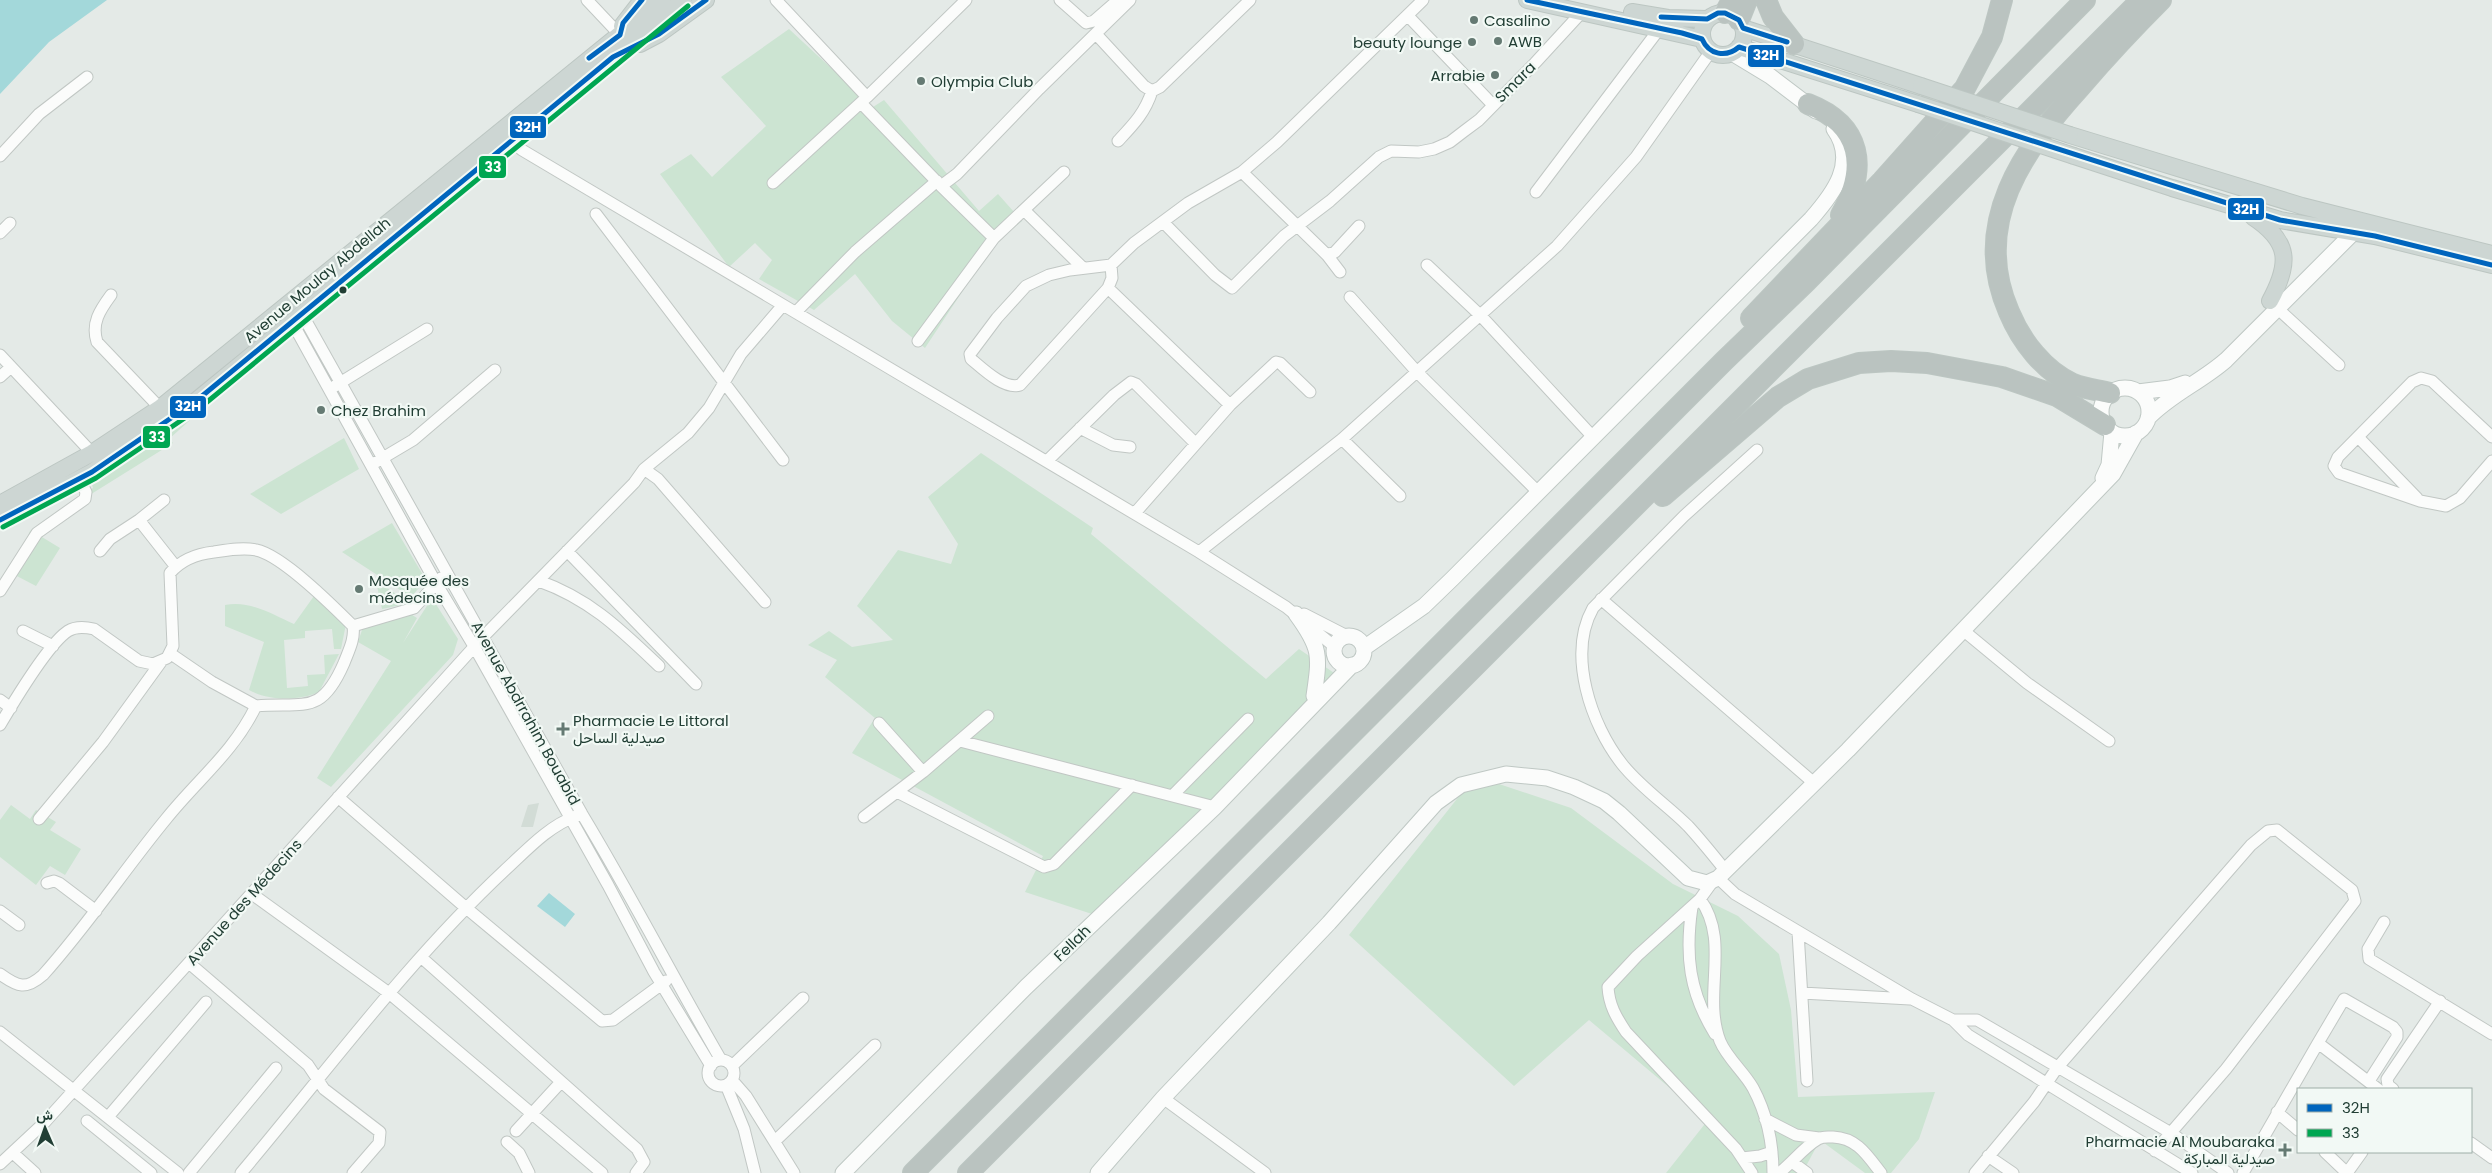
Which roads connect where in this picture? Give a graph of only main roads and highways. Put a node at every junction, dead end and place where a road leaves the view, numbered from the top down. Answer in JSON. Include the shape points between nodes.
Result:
{"nodes":[{"id":1,"x":642,"y":0,"type":"edge"},
{"id":2,"x":662,"y":0,"type":"edge"},
{"id":3,"x":683,"y":0,"type":"edge"},
{"id":4,"x":706,"y":0,"type":"edge"},
{"id":5,"x":1527,"y":0,"type":"edge"},
{"id":6,"x":1747,"y":0,"type":"edge"},
{"id":7,"x":1766,"y":0,"type":"edge"},
{"id":8,"x":2002,"y":0,"type":"edge"},
{"id":9,"x":2084,"y":0,"type":"edge"},
{"id":10,"x":2141,"y":0,"type":"edge"},
{"id":11,"x":2161,"y":0,"type":"edge"},
{"id":12,"x":1578,"y":6,"type":"edge"},
{"id":13,"x":1729,"y":16,"type":"edge"},
{"id":14,"x":620,"y":35,"type":"junction"},
{"id":15,"x":1794,"y":44,"type":"junction"},
{"id":16,"x":1706,"y":45,"type":"junction"},
{"id":17,"x":1736,"y":50,"type":"junction"},
{"id":18,"x":613,"y":57,"type":"junction"},
{"id":19,"x":1808,"y":104,"type":"road end"},
{"id":20,"x":2241,"y":209,"type":"junction"},
{"id":21,"x":2354,"y":226,"type":"junction"},
{"id":22,"x":1824,"y":242,"type":"junction"},
{"id":23,"x":2492,"y":254,"type":"edge"},
{"id":24,"x":2492,"y":265,"type":"edge"},
{"id":25,"x":2273,"y":304,"type":"road end"},
{"id":26,"x":1724,"y":361,"type":"junction"},
{"id":27,"x":2110,"y":393,"type":"road end"},
{"id":28,"x":2108,"y":429,"type":"road end"},
{"id":29,"x":0,"y":504,"type":"edge"},
{"id":30,"x":0,"y":520,"type":"edge"},
{"id":31,"x":1533,"y":609,"type":"junction"},
{"id":32,"x":913,"y":1173,"type":"edge"},
{"id":33,"x":968,"y":1173,"type":"edge"}],
"edges":[{"from":1,"to":14,"type":"main road","name":"Avenue Moulay Abdellah","via":[[623,23]]},
{"from":2,"to":14,"type":"main road","name":"Avenue Moulay Abdellah"},
{"from":3,"to":18,"type":"main road","name":"Avenue Moulay Abdellah"},
{"from":4,"to":18,"type":"main road","name":"Avenue Moulay Abdellah","via":[[659,34]]},
{"from":5,"to":12,"type":"main road"},
{"from":6,"to":13,"type":"highway"},
{"from":7,"to":15,"type":"highway"},
{"from":8,"to":22,"type":"highway","via":[[1992,37],[1966,88]]},
{"from":9,"to":26,"type":"highway"},
{"from":10,"to":31,"type":"highway"},
{"from":11,"to":27,"type":"highway","via":[[2095,69],[2033,144],[2006,195],[1996,238],[2001,290],[2011,318],[2026,343],[2064,379],[2081,387]]},
{"from":12,"to":13,"type":"main road","via":[[1655,16]]},
{"from":12,"to":16,"type":"main road","via":[[1660,28]]},
{"from":13,"to":15,"type":"main road"},
{"from":13,"to":16,"type":"main road","via":[[1701,32]]},
{"from":13,"to":17,"type":"main road","via":[[1743,38]]},
{"from":14,"to":29,"type":"main road","name":"Avenue Moulay Abdellah","via":[[160,408],[92,453]]},
{"from":15,"to":21,"type":"main road","bridge":true},
{"from":16,"to":17,"type":"main road","via":[[1725,55]]},
{"from":17,"to":20,"type":"main road","bridge":true,"via":[[1918,104]]},
{"from":18,"to":30,"type":"main road","name":"Avenue Moulay Abdellah","via":[[196,401],[127,450]]},
{"from":19,"to":22,"type":"highway","via":[[1825,110],[1840,123],[1852,139],[1857,160],[1852,196]]},
{"from":20,"to":21,"type":"main road","via":[[2280,220]]},
{"from":20,"to":25,"type":"main road","via":[[2269,227],[2281,248],[2284,270]]},
{"from":21,"to":23,"type":"main road"},
{"from":21,"to":24,"type":"main road"},
{"from":22,"to":26,"type":"highway","via":[[1751,317]]},
{"from":26,"to":32,"type":"highway"},
{"from":28,"to":31,"type":"highway","via":[[2057,396],[2002,376],[1906,361],[1875,361],[1842,367],[1808,379],[1778,397]]},
{"from":31,"to":33,"type":"highway"}]}
